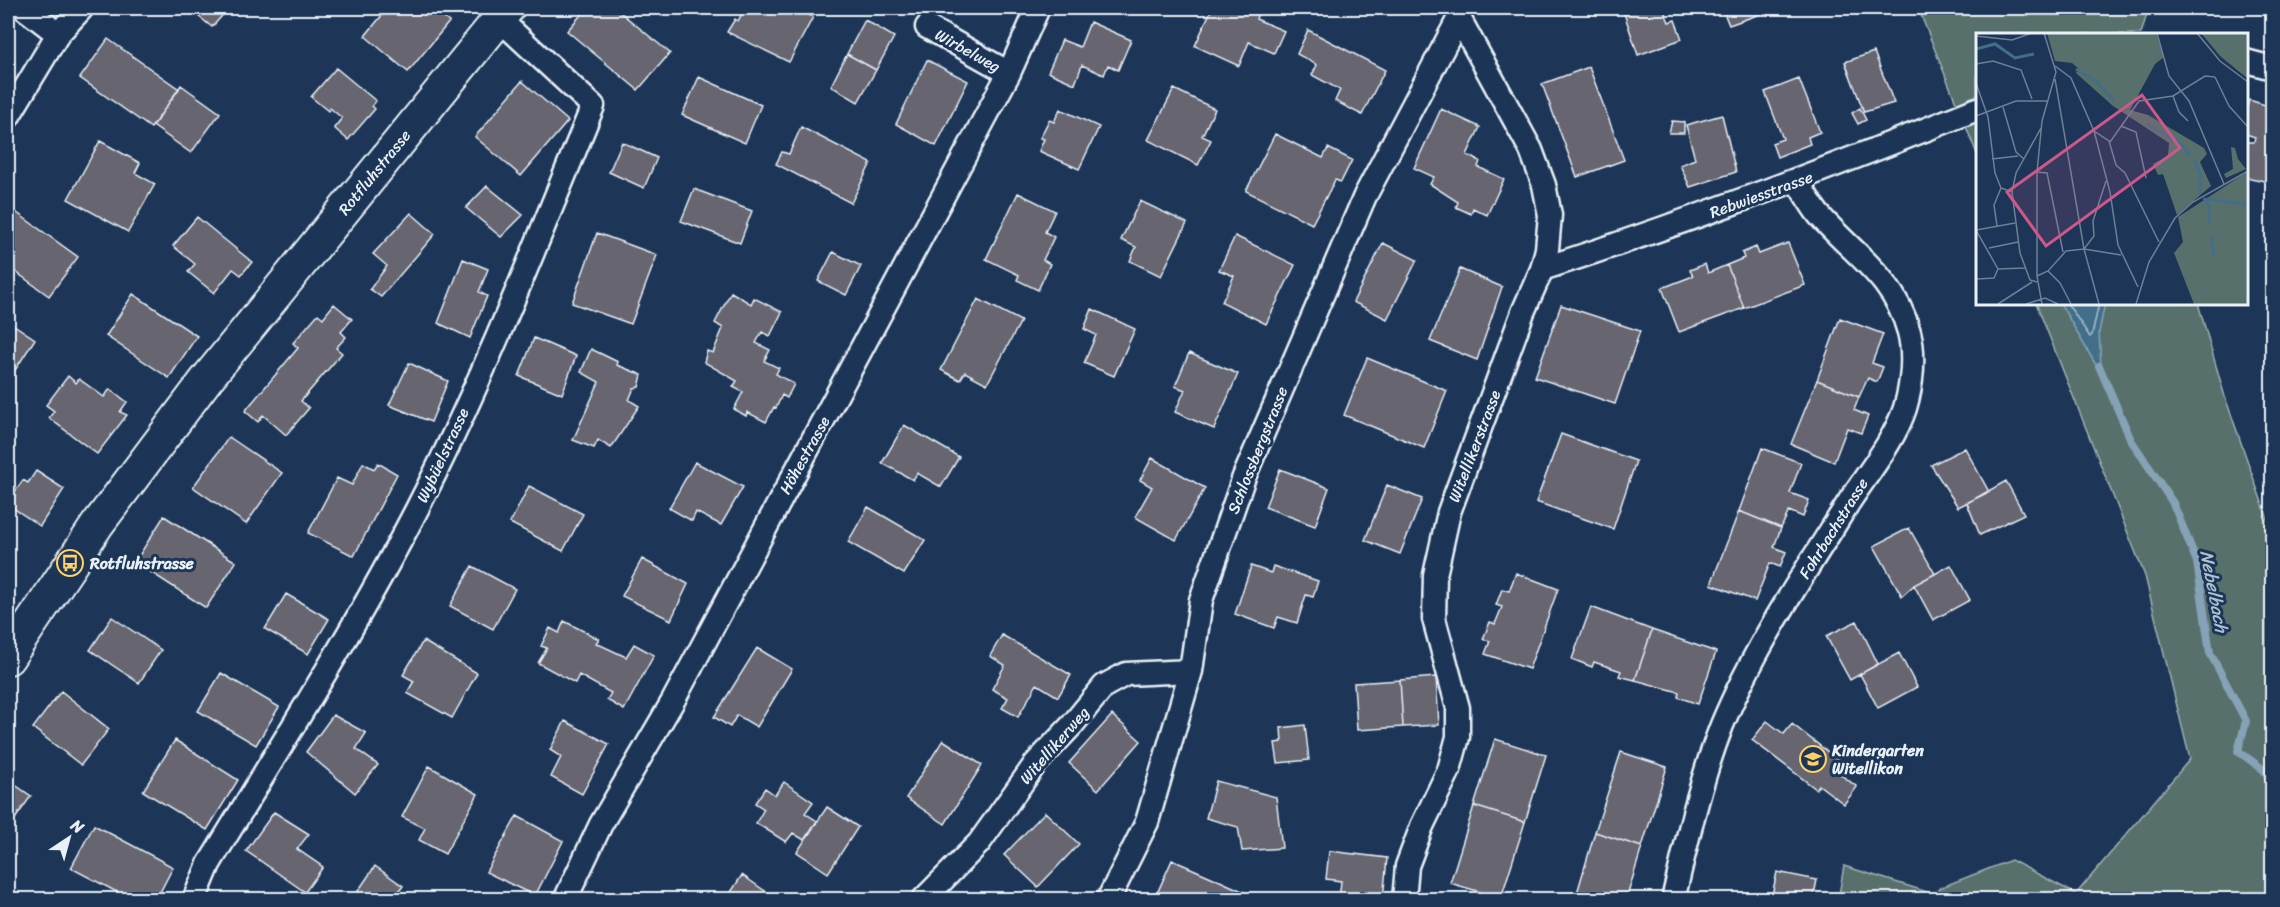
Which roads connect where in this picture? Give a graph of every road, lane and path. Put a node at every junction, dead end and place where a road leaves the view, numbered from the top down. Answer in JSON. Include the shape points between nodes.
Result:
{"nodes":[{"id":1,"x":24,"y":8,"type":"edge"},
{"id":2,"x":82,"y":8,"type":"edge"},
{"id":3,"x":1038,"y":8,"type":"edge"},
{"id":4,"x":503,"y":13,"type":"edge"},
{"id":5,"x":1459,"y":13,"type":"edge"},
{"id":6,"x":927,"y":27,"type":"dead end"},
{"id":7,"x":58,"y":34,"type":"junction"},
{"id":8,"x":2247,"y":61,"type":"edge"},
{"id":9,"x":2272,"y":68,"type":"edge"},
{"id":10,"x":1009,"y":73,"type":"junction"},
{"id":11,"x":1976,"y":110,"type":"edge"},
{"id":12,"x":8,"y":117,"type":"edge"},
{"id":13,"x":1797,"y":181,"type":"junction"},
{"id":14,"x":1542,"y":269,"type":"junction"},
{"id":15,"x":8,"y":658,"type":"edge"},
{"id":16,"x":1191,"y":671,"type":"junction"},
{"id":17,"x":194,"y":900,"type":"edge"},
{"id":18,"x":565,"y":900,"type":"edge"},
{"id":19,"x":923,"y":900,"type":"edge"},
{"id":20,"x":1108,"y":900,"type":"edge"},
{"id":21,"x":1404,"y":900,"type":"edge"},
{"id":22,"x":1673,"y":900,"type":"edge"}],
"edges":[{"from":1,"to":7,"type":"street"},
{"from":2,"to":7,"type":"street"},
{"from":3,"to":10,"type":"street","name":"Höhestrasse"},
{"from":4,"to":15,"type":"main road","name":"Rotfluhstrasse","via":[[171,426],[70,563]]},
{"from":4,"to":17,"type":"street","name":"Wybüelstrasse","via":[[593,106],[436,471],[333,659],[209,864]]},
{"from":5,"to":14,"type":"street","name":"Witellikerstrasse","via":[[1531,150],[1544,185],[1550,215]]},
{"from":5,"to":16,"type":"street","name":"Schlossbergstrasse","via":[[1365,196],[1244,477],[1201,600]]},
{"from":6,"to":10,"type":"street","name":"Wirbelweg"},
{"from":7,"to":12,"type":"street"},
{"from":8,"to":9,"type":"street"},
{"from":10,"to":18,"type":"street","name":"Höhestrasse","via":[[673,701],[601,824]]},
{"from":11,"to":13,"type":"street","name":"Rebwiesstrasse"},
{"from":13,"to":14,"type":"street","name":"Rebwiesstrasse"},
{"from":13,"to":22,"type":"street","name":"Fohrbachstrasse","via":[[1819,215],[1873,266],[1894,295],[1909,332],[1912,369],[1905,408],[1892,435],[1805,572],[1722,725],[1694,813]]},
{"from":14,"to":21,"type":"street","name":"Witellikerstrasse","via":[[1449,512],[1435,575],[1434,619],[1458,708],[1458,738],[1449,770],[1407,866]]},
{"from":16,"to":19,"type":"street","name":"Witellikerweg","via":[[1126,674],[1104,686],[1036,763],[979,843]]},
{"from":16,"to":20,"type":"street","name":"Schlossbergstrasse","via":[[1147,822]]}]}
